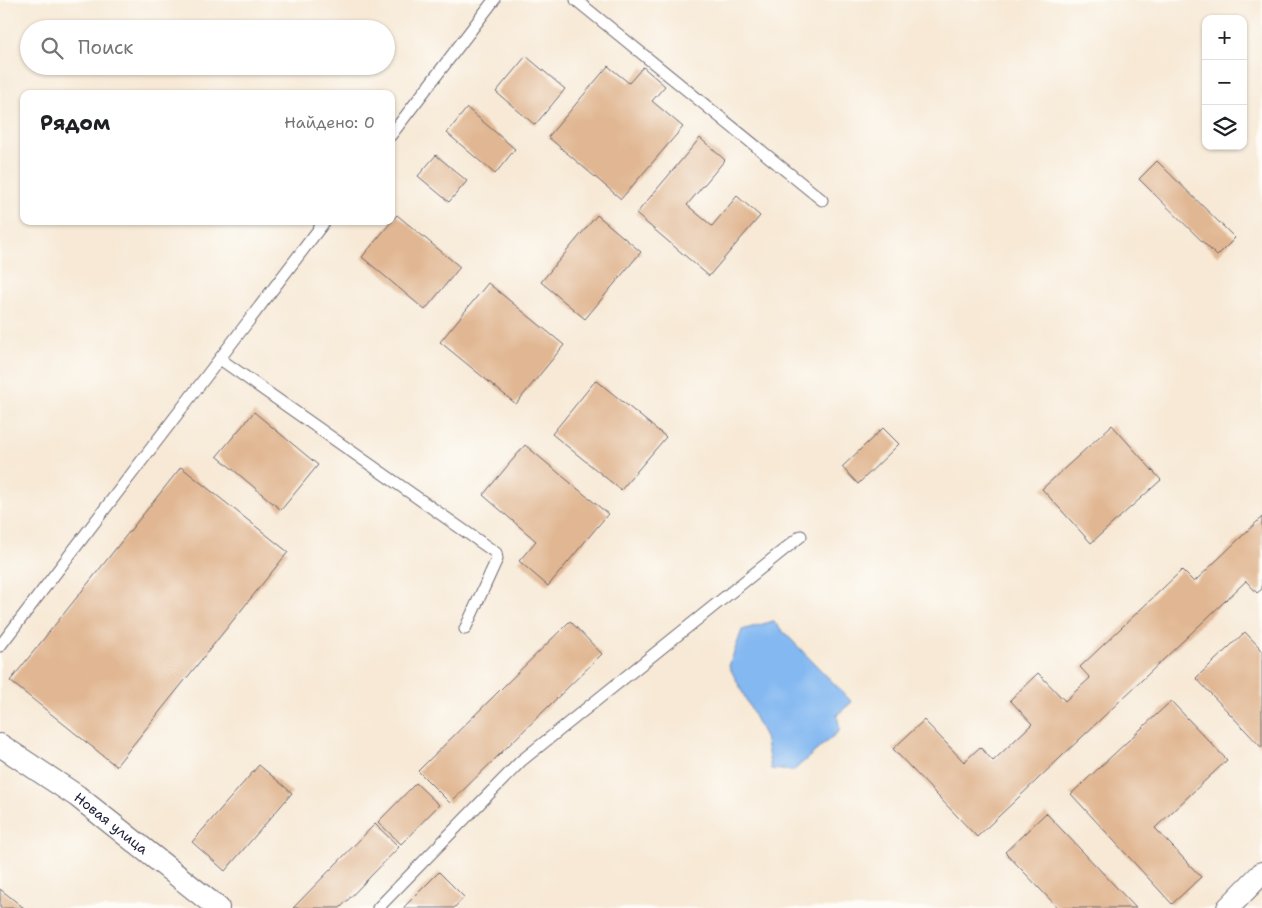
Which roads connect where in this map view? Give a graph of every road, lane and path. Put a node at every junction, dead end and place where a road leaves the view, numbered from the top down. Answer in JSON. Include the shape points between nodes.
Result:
{"nodes":[{"id":1,"x":494,"y":0,"type":"edge"},
{"id":2,"x":576,"y":0,"type":"edge"},
{"id":3,"x":395,"y":130,"type":"edge"},
{"id":4,"x":822,"y":200,"type":"dead end"},
{"id":5,"x":322,"y":225,"type":"edge"},
{"id":6,"x":220,"y":359,"type":"junction"},
{"id":7,"x":802,"y":536,"type":"dead end"},
{"id":8,"x":465,"y":629,"type":"dead end"},
{"id":9,"x":0,"y":646,"type":"edge"},
{"id":10,"x":0,"y":745,"type":"edge"},
{"id":11,"x":1262,"y":873,"type":"edge"},
{"id":12,"x":218,"y":908,"type":"edge"},
{"id":13,"x":378,"y":908,"type":"edge"},
{"id":14,"x":1228,"y":908,"type":"edge"}],
"edges":[{"from":1,"to":3,"type":"lane"},
{"from":2,"to":4,"type":"lane"},
{"from":5,"to":6,"type":"lane"},
{"from":6,"to":8,"type":"lane","via":[[496,553],[497,559]]},
{"from":6,"to":9,"type":"lane"},
{"from":7,"to":13,"type":"lane","via":[[522,761]]},
{"from":10,"to":12,"type":"street","name":"Новая улица","via":[[78,796]]},
{"from":11,"to":14,"type":"street"}]}
